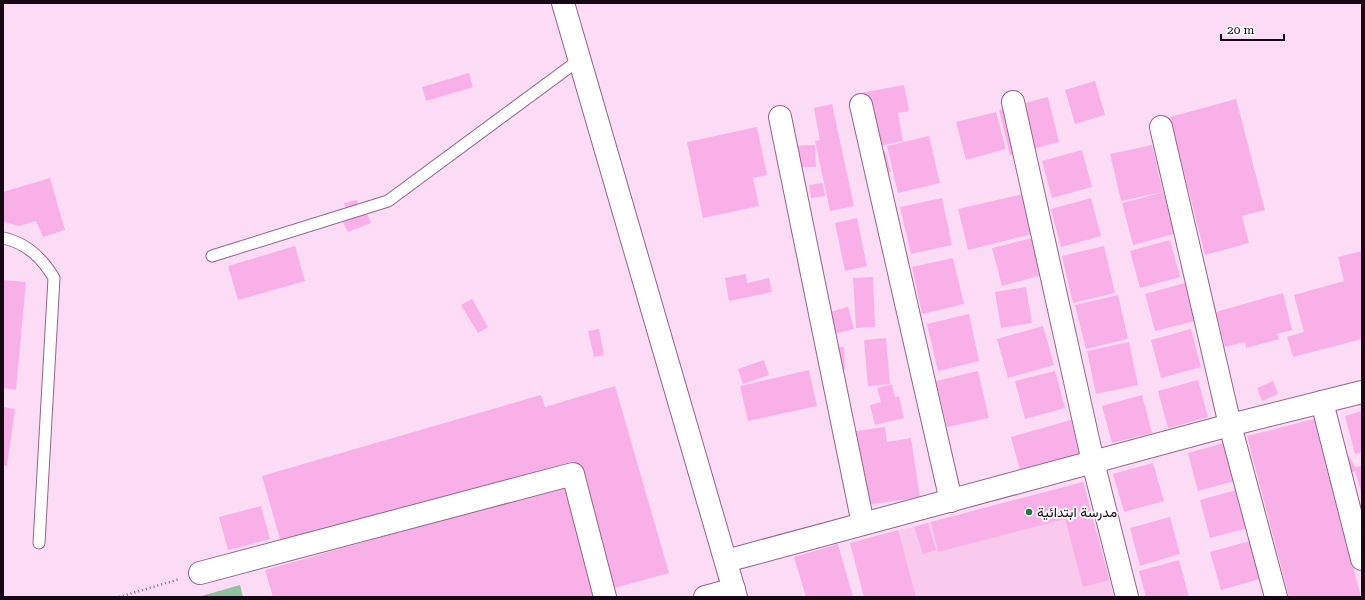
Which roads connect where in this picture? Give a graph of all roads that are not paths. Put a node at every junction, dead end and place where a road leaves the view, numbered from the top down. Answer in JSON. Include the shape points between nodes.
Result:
{"nodes":[{"id":1,"x":563,"y":3,"type":"edge"},
{"id":2,"x":579,"y":60,"type":"junction"},
{"id":3,"x":1013,"y":102,"type":"dead end"},
{"id":4,"x":861,"y":105,"type":"dead end"},
{"id":5,"x":780,"y":117,"type":"dead end"},
{"id":6,"x":1161,"y":127,"type":"dead end"},
{"id":7,"x":3,"y":238,"type":"edge"},
{"id":8,"x":212,"y":256,"type":"dead end"},
{"id":9,"x":1362,"y":392,"type":"edge"},
{"id":10,"x":1322,"y":402,"type":"junction"},
{"id":11,"x":1230,"y":425,"type":"junction"},
{"id":12,"x":1093,"y":462,"type":"junction"},
{"id":13,"x":951,"y":500,"type":"junction"},
{"id":14,"x":863,"y":524,"type":"junction"},
{"id":15,"x":39,"y":543,"type":"dead end"},
{"id":16,"x":1362,"y":559,"type":"edge"},
{"id":17,"x":726,"y":561,"type":"junction"},
{"id":18,"x":200,"y":573,"type":"road end"},
{"id":19,"x":735,"y":593,"type":"edge"},
{"id":20,"x":606,"y":597,"type":"edge"},
{"id":21,"x":705,"y":597,"type":"edge"},
{"id":22,"x":1127,"y":597,"type":"edge"},
{"id":23,"x":1276,"y":597,"type":"edge"}],
"edges":[{"from":1,"to":2,"type":"street"},
{"from":2,"to":8,"type":"lane","via":[[388,201]]},
{"from":2,"to":17,"type":"street"},
{"from":3,"to":12,"type":"street"},
{"from":4,"to":13,"type":"street"},
{"from":5,"to":14,"type":"street"},
{"from":6,"to":11,"type":"street"},
{"from":7,"to":15,"type":"lane","via":[[30,249],[46,264],[54,278]]},
{"from":9,"to":10,"type":"street"},
{"from":10,"to":11,"type":"street"},
{"from":10,"to":16,"type":"street"},
{"from":11,"to":12,"type":"street"},
{"from":11,"to":23,"type":"street"},
{"from":12,"to":13,"type":"street"},
{"from":12,"to":22,"type":"street"},
{"from":13,"to":14,"type":"street"},
{"from":14,"to":17,"type":"street"},
{"from":17,"to":19,"type":"street"},
{"from":18,"to":20,"type":"street","via":[[573,474]]},
{"from":19,"to":21,"type":"street"}]}
